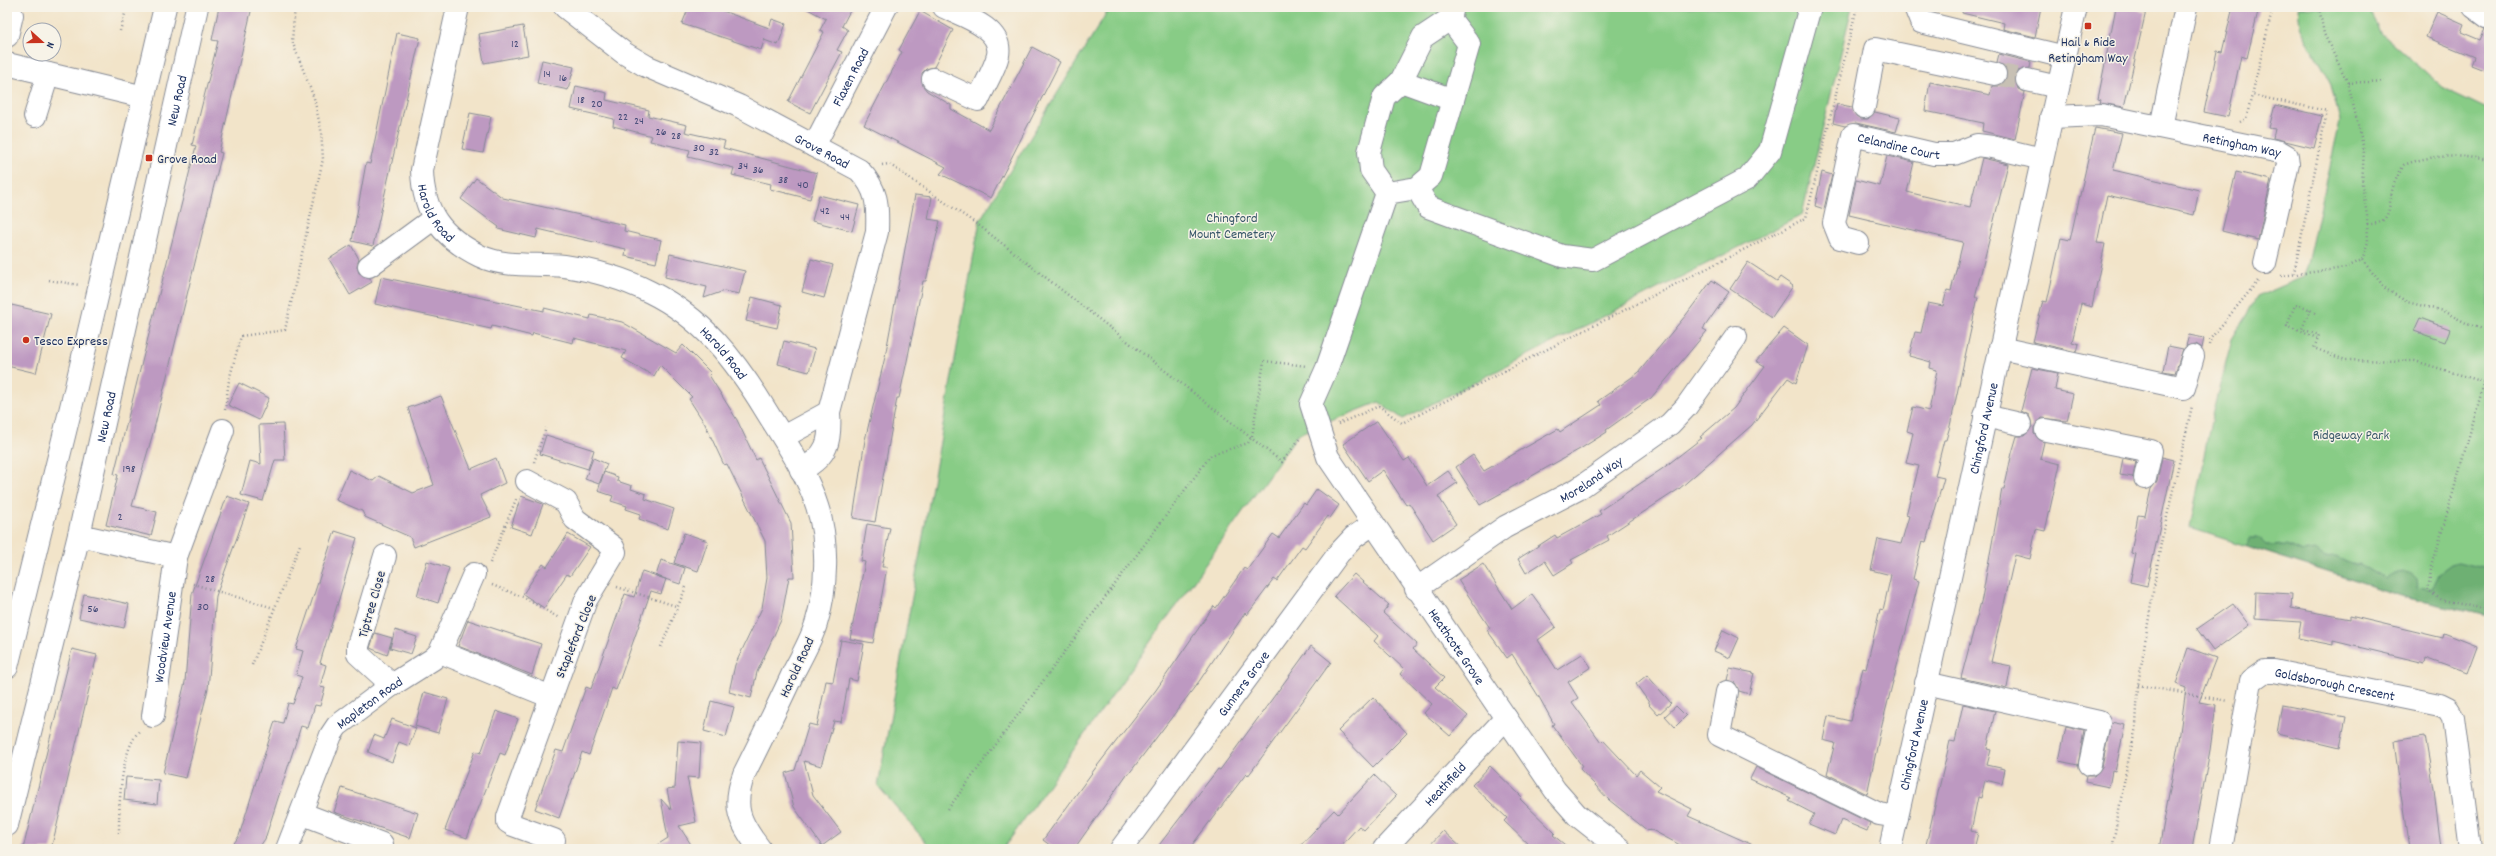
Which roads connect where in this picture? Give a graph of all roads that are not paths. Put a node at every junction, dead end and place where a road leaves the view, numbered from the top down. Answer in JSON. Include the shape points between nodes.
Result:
{"nodes":[{"id":1,"x":165,"y":7,"type":"edge"},
{"id":2,"x":198,"y":7,"type":"edge"},
{"id":3,"x":458,"y":7,"type":"edge"},
{"id":4,"x":565,"y":7,"type":"edge"},
{"id":5,"x":886,"y":7,"type":"edge"},
{"id":6,"x":944,"y":7,"type":"edge"},
{"id":7,"x":1810,"y":7,"type":"edge"},
{"id":8,"x":1915,"y":7,"type":"edge"},
{"id":9,"x":2076,"y":7,"type":"edge"},
{"id":10,"x":2186,"y":7,"type":"edge"},
{"id":11,"x":2474,"y":7,"type":"edge"},
{"id":12,"x":1452,"y":13,"type":"edge"},
{"id":13,"x":2489,"y":18,"type":"edge"},
{"id":14,"x":2065,"y":57,"type":"junction"},
{"id":15,"x":7,"y":64,"type":"edge"},
{"id":16,"x":48,"y":74,"type":"junction"},
{"id":17,"x":1995,"y":74,"type":"tunnel mouth"},
{"id":18,"x":933,"y":79,"type":"dead end"},
{"id":19,"x":2027,"y":80,"type":"tunnel mouth"},
{"id":20,"x":1402,"y":81,"type":"junction"},
{"id":21,"x":2058,"y":87,"type":"junction"},
{"id":22,"x":144,"y":97,"type":"junction"},
{"id":23,"x":1453,"y":100,"type":"junction"},
{"id":24,"x":1864,"y":107,"type":"dead end"},
{"id":25,"x":35,"y":116,"type":"dead end"},
{"id":26,"x":2051,"y":117,"type":"junction"},
{"id":27,"x":2161,"y":127,"type":"junction"},
{"id":28,"x":814,"y":146,"type":"junction"},
{"id":29,"x":2042,"y":159,"type":"junction"},
{"id":30,"x":1417,"y":188,"type":"junction"},
{"id":31,"x":1387,"y":193,"type":"junction"},
{"id":32,"x":433,"y":218,"type":"junction"},
{"id":33,"x":1858,"y":243,"type":"dead end"},
{"id":34,"x":369,"y":266,"type":"dead end"},
{"id":35,"x":2268,"y":273,"type":"road end"},
{"id":36,"x":1736,"y":337,"type":"dead end"},
{"id":37,"x":2000,"y":348,"type":"junction"},
{"id":38,"x":2200,"y":354,"type":"road end"},
{"id":39,"x":830,"y":412,"type":"junction"},
{"id":40,"x":1985,"y":416,"type":"junction"},
{"id":41,"x":2020,"y":424,"type":"dead end"},
{"id":42,"x":223,"y":430,"type":"road end"},
{"id":43,"x":2046,"y":430,"type":"dead end"},
{"id":44,"x":783,"y":438,"type":"junction"},
{"id":45,"x":801,"y":470,"type":"junction"},
{"id":46,"x":2145,"y":478,"type":"dead end"},
{"id":47,"x":527,"y":481,"type":"road end"},
{"id":48,"x":1373,"y":524,"type":"junction"},
{"id":49,"x":79,"y":535,"type":"junction"},
{"id":50,"x":385,"y":556,"type":"dead end"},
{"id":51,"x":173,"y":567,"type":"junction"},
{"id":52,"x":476,"y":578,"type":"road end"},
{"id":53,"x":1416,"y":588,"type":"junction"},
{"id":54,"x":440,"y":652,"type":"junction"},
{"id":55,"x":7,"y":667,"type":"edge"},
{"id":56,"x":1926,"y":683,"type":"junction"},
{"id":57,"x":392,"y":685,"type":"junction"},
{"id":58,"x":1727,"y":692,"type":"dead end"},
{"id":59,"x":551,"y":697,"type":"junction"},
{"id":60,"x":153,"y":716,"type":"road end"},
{"id":61,"x":1506,"y":718,"type":"junction"},
{"id":62,"x":2090,"y":764,"type":"dead end"},
{"id":63,"x":303,"y":814,"type":"junction"},
{"id":64,"x":1896,"y":818,"type":"junction"},
{"id":65,"x":7,"y":825,"type":"edge"},
{"id":66,"x":554,"y":840,"type":"dead end"},
{"id":67,"x":382,"y":844,"type":"dead end"},
{"id":68,"x":1606,"y":845,"type":"edge"},
{"id":69,"x":287,"y":849,"type":"edge"},
{"id":70,"x":760,"y":849,"type":"edge"},
{"id":71,"x":1121,"y":849,"type":"edge"},
{"id":72,"x":1384,"y":849,"type":"edge"},
{"id":73,"x":1890,"y":849,"type":"edge"},
{"id":74,"x":2221,"y":849,"type":"edge"},
{"id":75,"x":2470,"y":849,"type":"edge"}],
"edges":[{"from":1,"to":22,"type":"street"},
{"from":2,"to":49,"type":"street","name":"New Road"},
{"from":3,"to":32,"type":"street","name":"Harold Road","via":[[422,170],[422,191]]},
{"from":4,"to":28,"type":"street","name":"Grove Road","via":[[624,53],[646,66],[739,106]]},
{"from":5,"to":28,"type":"street","name":"Flaxen Road"},
{"from":6,"to":18,"type":"street","via":[[985,27],[996,39],[998,54],[978,100]]},
{"from":7,"to":30,"type":"street","via":[[1770,151],[1747,179],[1593,260],[1562,256],[1428,207]]},
{"from":8,"to":14,"type":"street","via":[[1921,22]]},
{"from":9,"to":14,"type":"street","name":"Chingford Avenue"},
{"from":10,"to":27,"type":"street"},
{"from":11,"to":13,"type":"street"},
{"from":12,"to":20,"type":"street","via":[[1423,37]]},
{"from":12,"to":23,"type":"street","via":[[1469,44]]},
{"from":14,"to":21,"type":"street","name":"Chingford Avenue"},
{"from":15,"to":16,"type":"street"},
{"from":16,"to":22,"type":"street"},
{"from":16,"to":25,"type":"street"},
{"from":17,"to":24,"type":"street","via":[[1875,50]]},
{"from":19,"to":21,"type":"street"},
{"from":20,"to":23,"type":"street"},
{"from":20,"to":31,"type":"street","via":[[1384,97],[1369,152],[1371,170]]},
{"from":21,"to":26,"type":"street","name":"Chingford Avenue"},
{"from":22,"to":55,"type":"street"},
{"from":23,"to":30,"type":"street","via":[[1431,176]]},
{"from":26,"to":27,"type":"street","name":"Retingham Way","via":[[2101,115]]},
{"from":26,"to":29,"type":"street","name":"Chingford Avenue"},
{"from":27,"to":35,"type":"street","name":"Retingham Way","via":[[2280,152],[2287,156],[2288,164]]},
{"from":28,"to":39,"type":"street","name":"Grove Road","via":[[859,170],[871,183],[878,212],[877,232]]},
{"from":29,"to":33,"type":"street","name":"Celandine Court","via":[[1977,145],[1954,154],[1934,154],[1852,135],[1834,223],[1840,238]]},
{"from":29,"to":37,"type":"street","name":"Chingford Avenue"},
{"from":30,"to":31,"type":"street"},
{"from":31,"to":48,"type":"street","name":"Heathcote Grove","via":[[1327,368],[1311,404],[1328,457]]},
{"from":32,"to":34,"type":"street"},
{"from":32,"to":44,"type":"street","name":"Harold Road","via":[[446,233],[483,257],[503,262],[564,266],[591,271],[650,292],[676,307],[705,328],[744,374]]},
{"from":36,"to":53,"type":"street","name":"Moreland Way","via":[[1686,407],[1670,424],[1578,489],[1505,527]]},
{"from":37,"to":38,"type":"street","via":[[2184,388]]},
{"from":37,"to":40,"type":"street","name":"Chingford Avenue"},
{"from":39,"to":44,"type":"street"},
{"from":39,"to":45,"type":"street","name":"Grove Road","via":[[830,433],[825,450],[814,463]]},
{"from":40,"to":41,"type":"street"},
{"from":40,"to":56,"type":"street","name":"Chingford Avenue"},
{"from":42,"to":51,"type":"street","name":"Woodview Avenue"},
{"from":43,"to":46,"type":"street","via":[[2151,451]]},
{"from":44,"to":45,"type":"street","name":"Harold Road"},
{"from":45,"to":70,"type":"street","name":"Harold Road","via":[[817,506],[823,529],[822,599],[816,626],[738,791],[737,805],[741,822]]},
{"from":47,"to":59,"type":"street","name":"Stapleford Close","via":[[566,502],[575,519],[615,552],[586,600]]},
{"from":48,"to":53,"type":"street","name":"Heathcote Grove"},
{"from":48,"to":71,"type":"street","name":"Gunners Grove","via":[[1354,537],[1339,553]]},
{"from":49,"to":51,"type":"street"},
{"from":49,"to":65,"type":"street","name":"New Road"},
{"from":50,"to":57,"type":"street","name":"Tiptree Close","via":[[358,646],[358,654]]},
{"from":51,"to":60,"type":"street","name":"Woodview Avenue"},
{"from":52,"to":54,"type":"street","name":"Mapleton Road"},
{"from":53,"to":61,"type":"street","name":"Heathcote Grove"},
{"from":54,"to":57,"type":"street","name":"Mapleton Road"},
{"from":54,"to":59,"type":"street"},
{"from":56,"to":62,"type":"street","via":[[2099,722]]},
{"from":56,"to":64,"type":"street","name":"Chingford Avenue"},
{"from":57,"to":63,"type":"street","name":"Mapleton Road","via":[[337,726]]},
{"from":58,"to":64,"type":"street","via":[[1719,735],[1879,814]]},
{"from":59,"to":66,"type":"street","name":"Stapleford Close","via":[[508,822]]},
{"from":61,"to":68,"type":"street","name":"Heathcote Grove","via":[[1555,790]]},
{"from":61,"to":72,"type":"street","name":"Heathfield"},
{"from":63,"to":67,"type":"street"},
{"from":63,"to":69,"type":"street","name":"Mapleton Road"},
{"from":64,"to":73,"type":"street","name":"Chingford Avenue"},
{"from":74,"to":75,"type":"street","name":"Goldsborough Crescent","via":[[2245,705],[2251,681],[2265,671],[2440,705],[2448,709],[2453,717]]}]}
